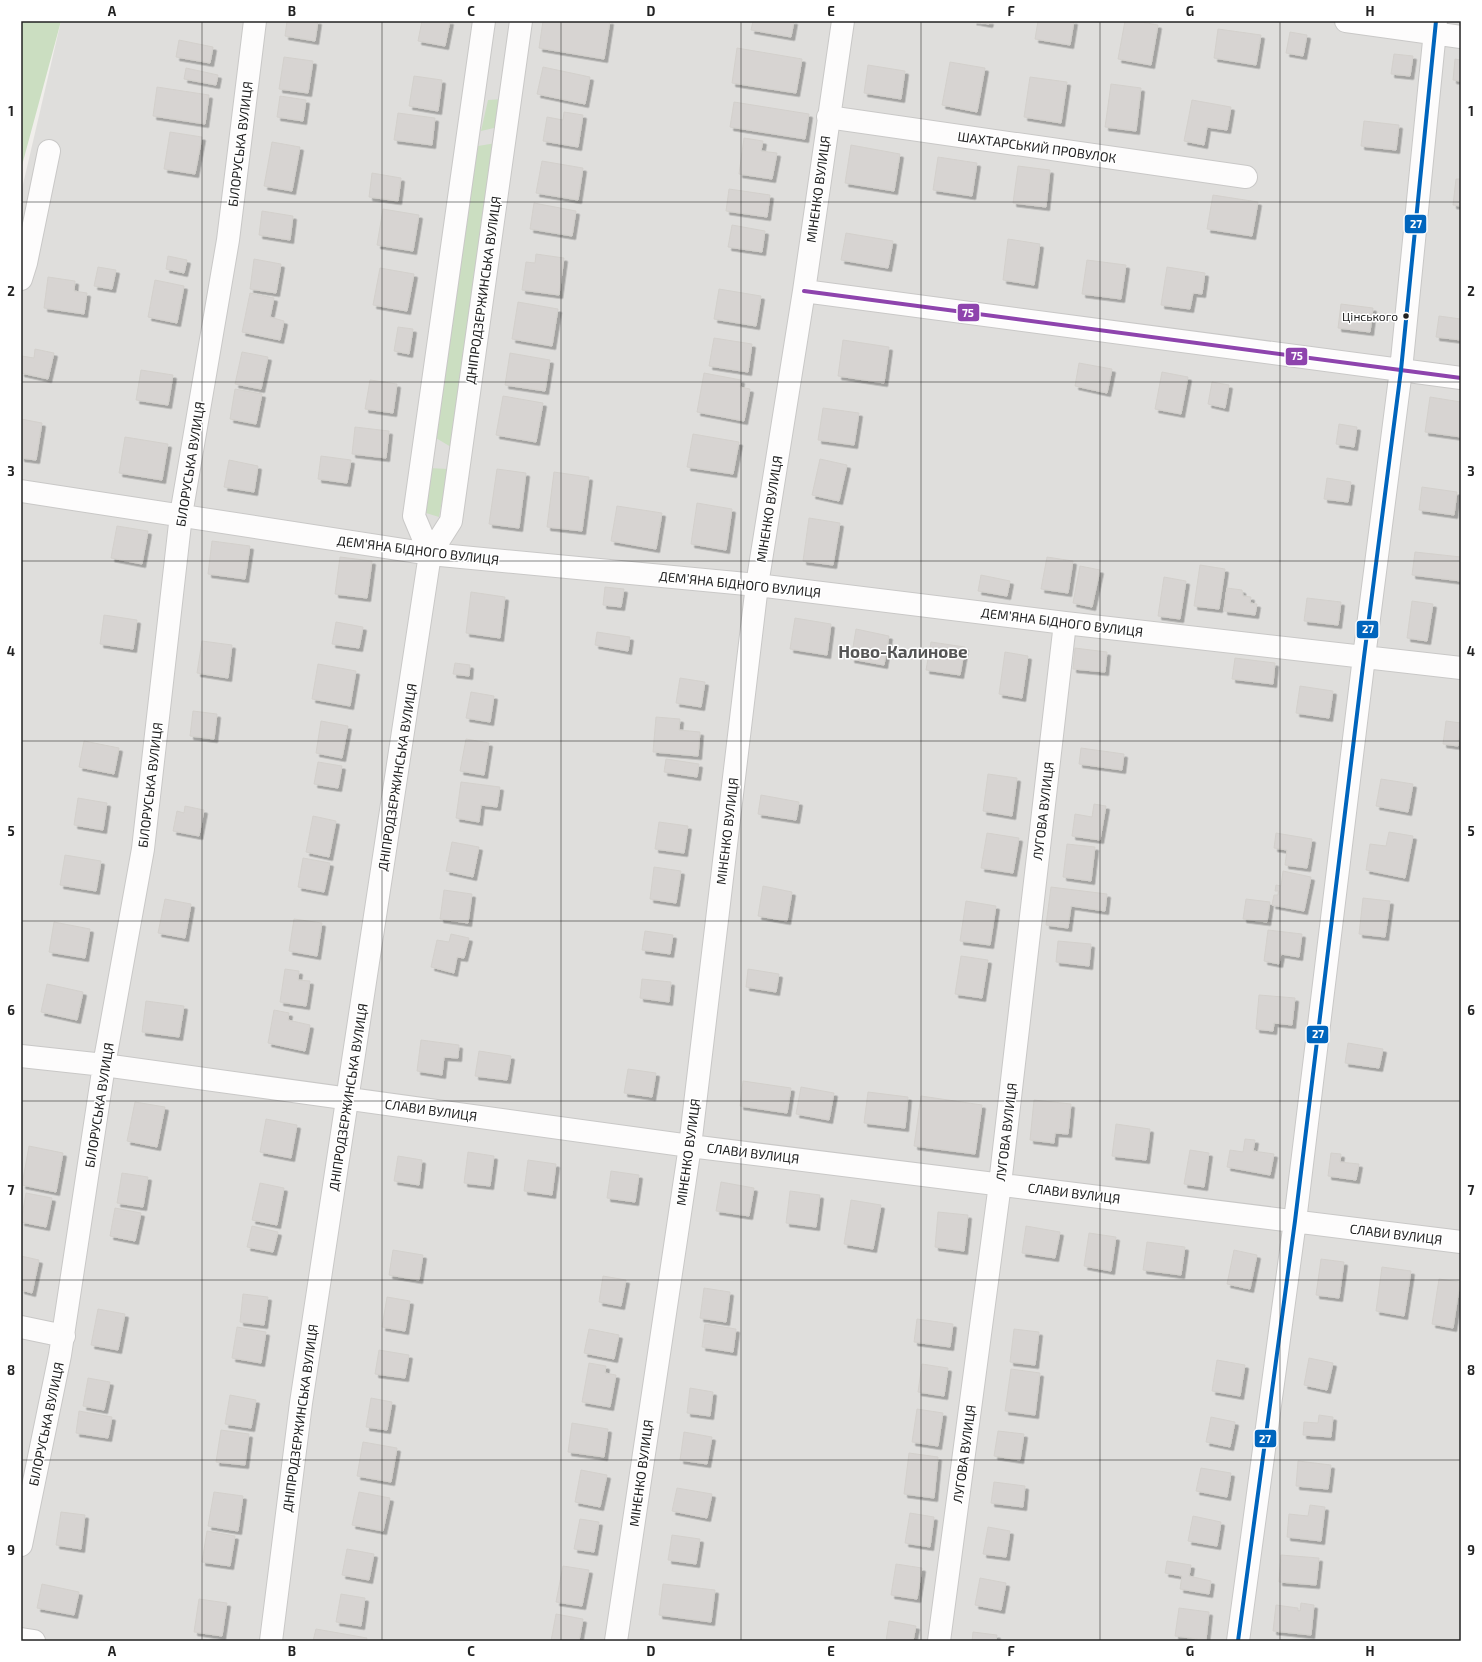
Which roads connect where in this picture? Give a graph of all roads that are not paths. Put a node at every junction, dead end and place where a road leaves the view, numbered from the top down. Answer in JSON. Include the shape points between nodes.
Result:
{"nodes":[{"id":1,"x":255,"y":21,"type":"edge"},
{"id":2,"x":484,"y":21,"type":"edge"},
{"id":3,"x":521,"y":21,"type":"edge"},
{"id":4,"x":843,"y":21,"type":"edge"},
{"id":5,"x":1346,"y":21,"type":"edge"},
{"id":6,"x":1435,"y":27,"type":"edge"},
{"id":7,"x":1461,"y":37,"type":"edge"},
{"id":8,"x":828,"y":117,"type":"junction"},
{"id":9,"x":49,"y":151,"type":"dead end"},
{"id":10,"x":1246,"y":176,"type":"dead end"},
{"id":11,"x":21,"y":279,"type":"edge"},
{"id":12,"x":804,"y":291,"type":"junction"},
{"id":13,"x":1401,"y":370,"type":"junction"},
{"id":14,"x":1461,"y":378,"type":"edge"},
{"id":15,"x":21,"y":491,"type":"edge"},
{"id":16,"x":180,"y":515,"type":"junction"},
{"id":17,"x":430,"y":554,"type":"junction"},
{"id":18,"x":757,"y":585,"type":"junction"},
{"id":19,"x":1065,"y":623,"type":"junction"},
{"id":20,"x":1364,"y":657,"type":"junction"},
{"id":21,"x":1461,"y":668,"type":"edge"},
{"id":22,"x":21,"y":1056,"type":"edge"},
{"id":23,"x":104,"y":1065,"type":"junction"},
{"id":24,"x":348,"y":1098,"type":"junction"},
{"id":25,"x":690,"y":1146,"type":"junction"},
{"id":26,"x":1000,"y":1184,"type":"junction"},
{"id":27,"x":1295,"y":1221,"type":"junction"},
{"id":28,"x":1461,"y":1242,"type":"edge"},
{"id":29,"x":21,"y":1327,"type":"edge"},
{"id":30,"x":64,"y":1336,"type":"junction"},
{"id":31,"x":21,"y":1545,"type":"edge"},
{"id":32,"x":21,"y":1639,"type":"edge"},
{"id":33,"x":34,"y":1641,"type":"edge"},
{"id":34,"x":271,"y":1641,"type":"edge"},
{"id":35,"x":616,"y":1641,"type":"edge"},
{"id":36,"x":939,"y":1641,"type":"edge"},
{"id":37,"x":1238,"y":1641,"type":"edge"}],
"edges":[{"from":1,"to":16,"type":"street","name":"БІЛОРУСЬКА ВУЛИЦЯ","via":[[228,240]]},
{"from":2,"to":17,"type":"street","via":[[414,516]]},
{"from":3,"to":17,"type":"street","name":"ДНІПРОДЗЕРЖИНСЬКА ВУЛИЦЯ","via":[[451,521]]},
{"from":4,"to":8,"type":"street","name":"МІНЕНКО ВУЛИЦЯ"},
{"from":5,"to":6,"type":"street"},
{"from":6,"to":7,"type":"street"},
{"from":6,"to":13,"type":"street"},
{"from":8,"to":10,"type":"street","name":"ШАХТАРСЬКИЙ ПРОВУЛОК"},
{"from":8,"to":12,"type":"street","name":"МІНЕНКО ВУЛИЦЯ"},
{"from":9,"to":11,"type":"street"},
{"from":12,"to":13,"type":"street"},
{"from":12,"to":18,"type":"street","name":"МІНЕНКО ВУЛИЦЯ"},
{"from":13,"to":14,"type":"street"},
{"from":13,"to":20,"type":"street"},
{"from":15,"to":16,"type":"street","name":"ДЕМ’ЯНА БІДНОГО ВУЛИЦЯ"},
{"from":16,"to":17,"type":"street","name":"ДЕМ’ЯНА БІДНОГО ВУЛИЦЯ"},
{"from":16,"to":23,"type":"street","name":"БІЛОРУСЬКА ВУЛИЦЯ","via":[[143,849]]},
{"from":17,"to":18,"type":"street","name":"ДЕМ’ЯНА БІДНОГО ВУЛИЦЯ"},
{"from":17,"to":24,"type":"street","name":"ДНІПРОДЗЕРЖИНСЬКА ВУЛИЦЯ"},
{"from":18,"to":19,"type":"street","name":"ДЕМ’ЯНА БІДНОГО ВУЛИЦЯ"},
{"from":18,"to":25,"type":"street","name":"МІНЕНКО ВУЛИЦЯ"},
{"from":19,"to":20,"type":"street","name":"ДЕМ’ЯНА БІДНОГО ВУЛИЦЯ"},
{"from":19,"to":26,"type":"street","name":"ЛУГОВА ВУЛИЦЯ"},
{"from":20,"to":21,"type":"street","name":"ДЕМ’ЯНА БІДНОГО ВУЛИЦЯ"},
{"from":20,"to":27,"type":"street"},
{"from":22,"to":23,"type":"street","name":"СЛАВИ ВУЛИЦЯ"},
{"from":23,"to":24,"type":"street","name":"СЛАВИ ВУЛИЦЯ"},
{"from":23,"to":30,"type":"street","name":"БІЛОРУСЬКА ВУЛИЦЯ"},
{"from":24,"to":25,"type":"street","name":"СЛАВИ ВУЛИЦЯ"},
{"from":24,"to":34,"type":"street","name":"ДНІПРОДЗЕРЖИНСЬКА ВУЛИЦЯ","via":[[301,1403]]},
{"from":25,"to":26,"type":"street","name":"СЛАВИ ВУЛИЦЯ"},
{"from":25,"to":35,"type":"street","name":"МІНЕНКО ВУЛИЦЯ"},
{"from":26,"to":27,"type":"street","name":"СЛАВИ ВУЛИЦЯ"},
{"from":26,"to":36,"type":"street","name":"ЛУГОВА ВУЛИЦЯ"},
{"from":27,"to":28,"type":"street","name":"СЛАВИ ВУЛИЦЯ"},
{"from":27,"to":37,"type":"street"},
{"from":29,"to":30,"type":"street"},
{"from":30,"to":31,"type":"street","name":"БІЛОРУСЬКА ВУЛИЦЯ"},
{"from":32,"to":33,"type":"street"}]}
